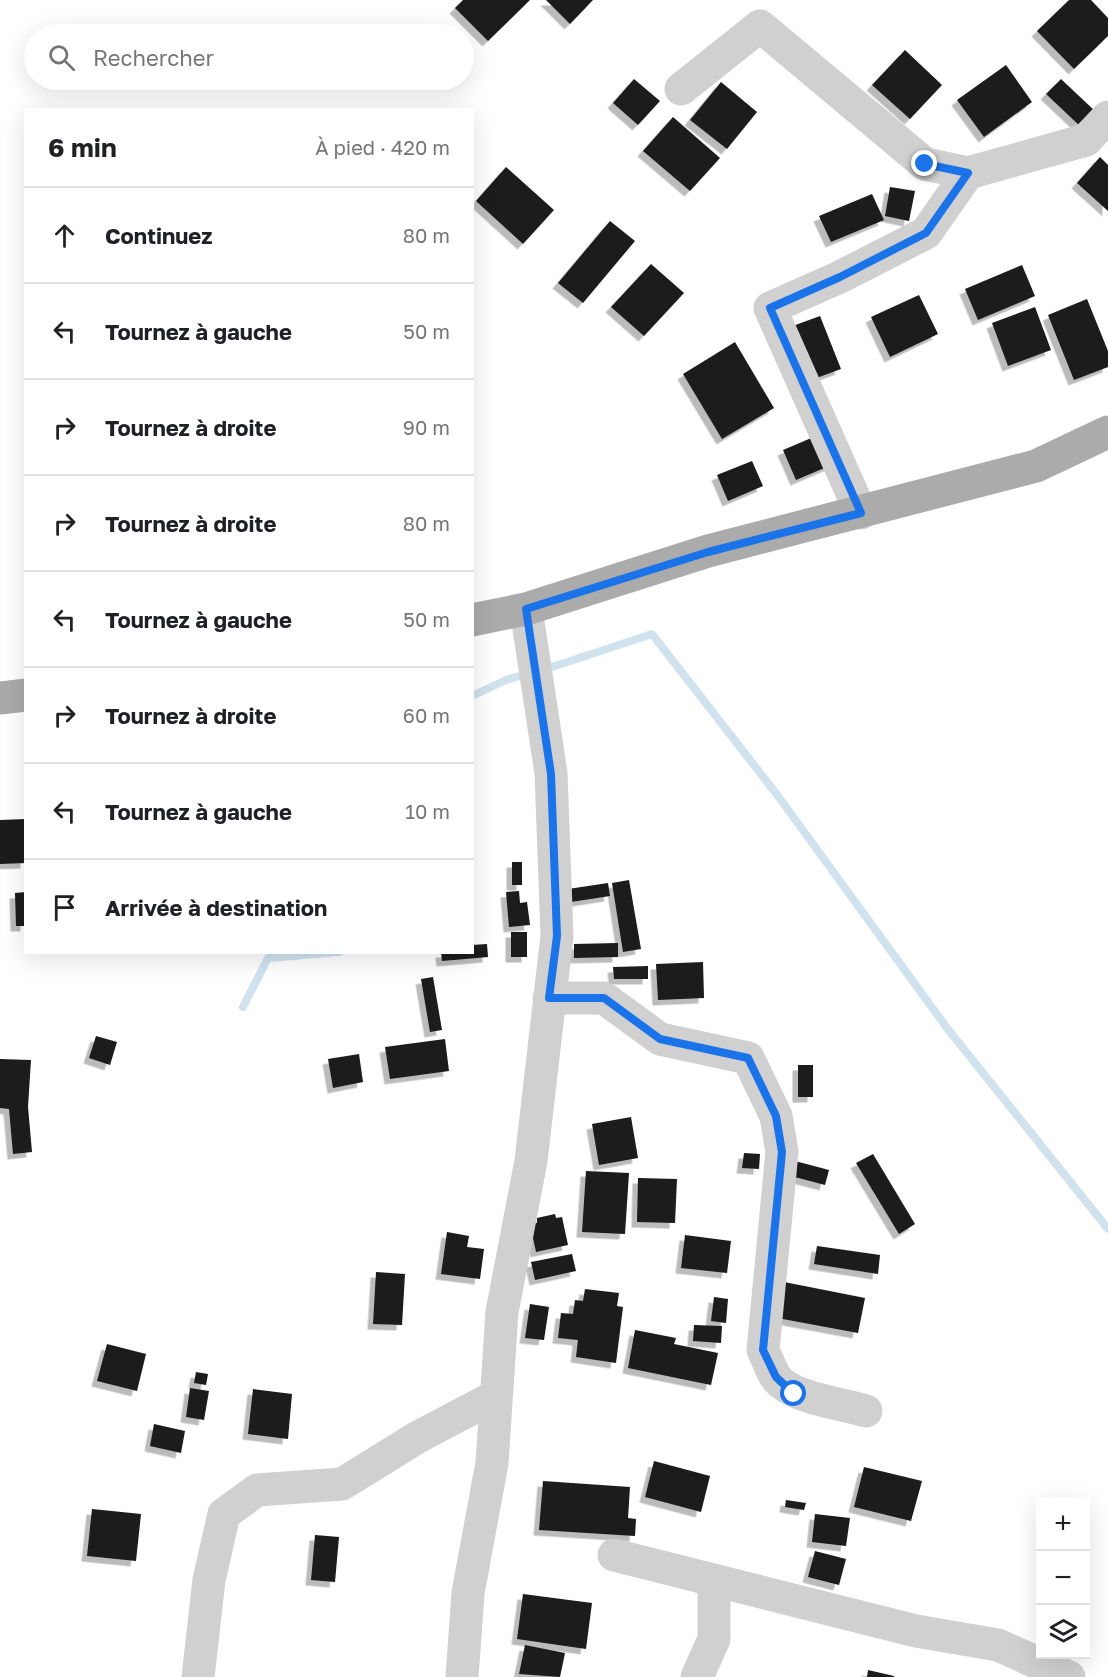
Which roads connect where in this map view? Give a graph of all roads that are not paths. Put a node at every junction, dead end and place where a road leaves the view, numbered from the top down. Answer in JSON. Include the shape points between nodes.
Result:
{"nodes":[{"id":1,"x":681,"y":89,"type":"dead end"},
{"id":2,"x":1108,"y":117,"type":"edge"},
{"id":3,"x":968,"y":173,"type":"junction"},
{"id":4,"x":1108,"y":432,"type":"edge"},
{"id":5,"x":861,"y":513,"type":"junction"},
{"id":6,"x":526,"y":609,"type":"junction"},
{"id":7,"x":474,"y":620,"type":"edge"},
{"id":8,"x":24,"y":695,"type":"edge"},
{"id":9,"x":0,"y":698,"type":"edge"},
{"id":10,"x":549,"y":998,"type":"junction"},
{"id":11,"x":496,"y":1396,"type":"junction"},
{"id":12,"x":866,"y":1411,"type":"dead end"},
{"id":13,"x":614,"y":1555,"type":"dead end"},
{"id":14,"x":714,"y":1581,"type":"junction"},
{"id":15,"x":198,"y":1677,"type":"edge"},
{"id":16,"x":462,"y":1677,"type":"edge"},
{"id":17,"x":697,"y":1677,"type":"edge"},
{"id":18,"x":1069,"y":1677,"type":"edge"}],
"edges":[{"from":1,"to":3,"type":"street","via":[[760,26],[925,164]]},
{"from":2,"to":3,"type":"street","via":[[1086,140]]},
{"from":3,"to":5,"type":"street","via":[[926,233],[770,308]]},
{"from":4,"to":5,"type":"main road","via":[[1036,466]]},
{"from":5,"to":6,"type":"main road","via":[[708,552]]},
{"from":6,"to":7,"type":"main road"},
{"from":6,"to":10,"type":"street","via":[[551,774],[557,936]]},
{"from":8,"to":9,"type":"main road"},
{"from":10,"to":11,"type":"street","via":[[531,1161],[502,1312]]},
{"from":10,"to":12,"type":"street","via":[[604,998],[660,1039],[748,1058],[776,1116],[782,1152],[763,1350],[776,1377],[794,1394]]},
{"from":11,"to":15,"type":"street","via":[[418,1437],[342,1484],[257,1490],[224,1514],[209,1580]]},
{"from":11,"to":16,"type":"street","via":[[492,1463],[468,1593]]},
{"from":13,"to":14,"type":"street"},
{"from":14,"to":17,"type":"street","via":[[714,1639]]},
{"from":14,"to":18,"type":"street","via":[[916,1631],[998,1645]]}]}
